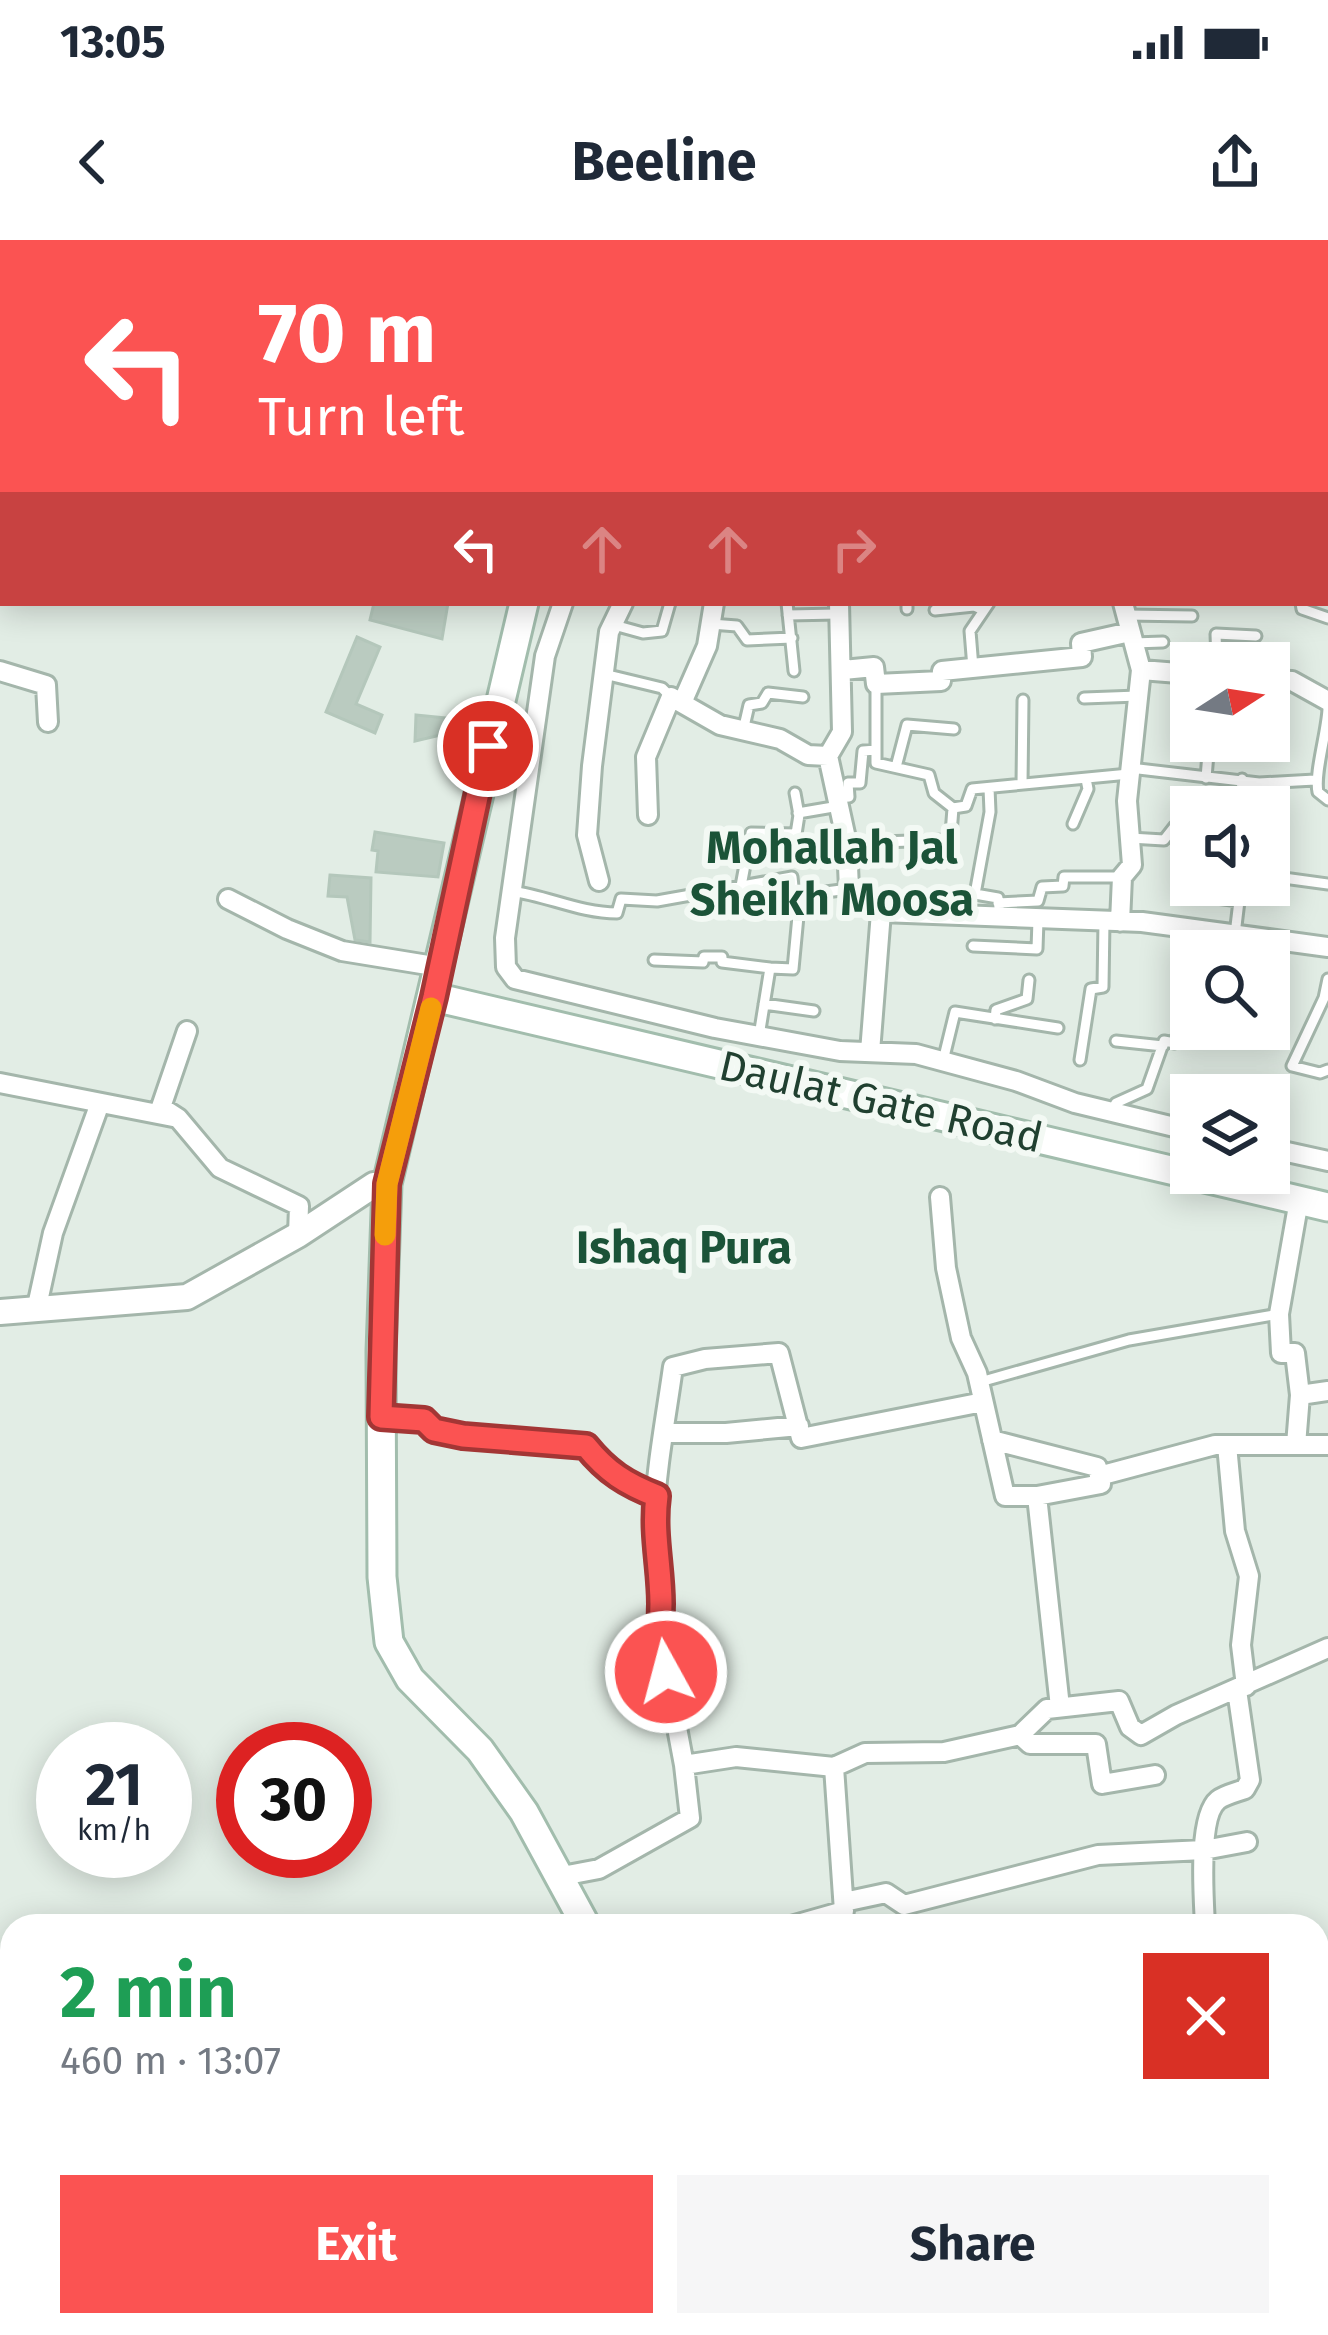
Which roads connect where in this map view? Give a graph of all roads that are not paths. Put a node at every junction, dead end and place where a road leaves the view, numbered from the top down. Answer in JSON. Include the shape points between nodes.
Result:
{"nodes":[{"id":1,"x":523,"y":606,"type":"edge"},
{"id":2,"x":562,"y":606,"type":"edge"},
{"id":3,"x":622,"y":606,"type":"edge"},
{"id":4,"x":669,"y":606,"type":"edge"},
{"id":5,"x":714,"y":606,"type":"edge"},
{"id":6,"x":1301,"y":606,"type":"edge"},
{"id":7,"x":986,"y":607,"type":"edge"},
{"id":8,"x":839,"y":608,"type":"edge"},
{"id":9,"x":788,"y":609,"type":"edge"},
{"id":10,"x":935,"y":610,"type":"dead end"},
{"id":11,"x":1192,"y":616,"type":"dead end"},
{"id":12,"x":1328,"y":618,"type":"edge"},
{"id":13,"x":1128,"y":623,"type":"edge"},
{"id":14,"x":613,"y":624,"type":"junction"},
{"id":15,"x":711,"y":624,"type":"junction"},
{"id":16,"x":1256,"y":636,"type":"dead end"},
{"id":17,"x":792,"y":638,"type":"junction"},
{"id":18,"x":1216,"y":642,"type":"edge"},
{"id":19,"x":1163,"y":643,"type":"dead end"},
{"id":20,"x":974,"y":668,"type":"junction"},
{"id":21,"x":842,"y":670,"type":"junction"},
{"id":22,"x":1141,"y":670,"type":"junction"},
{"id":23,"x":0,"y":671,"type":"edge"},
{"id":24,"x":794,"y":671,"type":"dead end"},
{"id":25,"x":1170,"y":672,"type":"edge"},
{"id":26,"x":601,"y":673,"type":"junction"},
{"id":27,"x":1290,"y":681,"type":"edge"},
{"id":28,"x":876,"y":684,"type":"junction"},
{"id":29,"x":1138,"y":695,"type":"junction"},
{"id":30,"x":803,"y":697,"type":"dead end"},
{"id":31,"x":1084,"y":698,"type":"dead end"},
{"id":32,"x":676,"y":700,"type":"junction"},
{"id":33,"x":1023,"y":700,"type":"dead end"},
{"id":34,"x":1328,"y":705,"type":"edge"},
{"id":35,"x":48,"y":722,"type":"dead end"},
{"id":36,"x":954,"y":729,"type":"dead end"},
{"id":37,"x":743,"y":730,"type":"junction"},
{"id":38,"x":1327,"y":743,"type":"edge"},
{"id":39,"x":876,"y":750,"type":"junction"},
{"id":40,"x":828,"y":756,"type":"junction"},
{"id":41,"x":1207,"y":762,"type":"edge"},
{"id":42,"x":896,"y":767,"type":"junction"},
{"id":43,"x":1129,"y":771,"type":"junction"},
{"id":44,"x":1086,"y":778,"type":"junction"},
{"id":45,"x":1206,"y":778,"type":"junction"},
{"id":46,"x":1242,"y":779,"type":"junction"},
{"id":47,"x":1315,"y":780,"type":"junction"},
{"id":48,"x":1268,"y":782,"type":"junction"},
{"id":49,"x":1022,"y":784,"type":"junction"},
{"id":50,"x":1242,"y":786,"type":"edge"},
{"id":51,"x":1268,"y":786,"type":"edge"},
{"id":52,"x":989,"y":788,"type":"junction"},
{"id":53,"x":795,"y":793,"type":"dead end"},
{"id":54,"x":1328,"y":800,"type":"edge"},
{"id":55,"x":838,"y":802,"type":"junction"},
{"id":56,"x":953,"y":808,"type":"junction"},
{"id":57,"x":798,"y":813,"type":"junction"},
{"id":58,"x":648,"y":814,"type":"dead end"},
{"id":59,"x":1073,"y":824,"type":"dead end"},
{"id":60,"x":1170,"y":832,"type":"edge"},
{"id":61,"x":1130,"y":838,"type":"junction"},
{"id":62,"x":847,"y":843,"type":"junction"},
{"id":63,"x":1122,"y":877,"type":"junction"},
{"id":64,"x":1290,"y":879,"type":"edge"},
{"id":65,"x":599,"y":881,"type":"dead end"},
{"id":66,"x":1328,"y":884,"type":"edge"},
{"id":67,"x":741,"y":886,"type":"junction"},
{"id":68,"x":848,"y":889,"type":"junction"},
{"id":69,"x":511,"y":891,"type":"junction"},
{"id":70,"x":800,"y":896,"type":"junction"},
{"id":71,"x":228,"y":899,"type":"dead end"},
{"id":72,"x":999,"y":911,"type":"junction"},
{"id":73,"x":881,"y":912,"type":"junction"},
{"id":74,"x":1039,"y":920,"type":"junction"},
{"id":75,"x":1112,"y":921,"type":"junction"},
{"id":76,"x":1170,"y":932,"type":"edge"},
{"id":77,"x":973,"y":946,"type":"dead end"},
{"id":78,"x":1290,"y":946,"type":"edge"},
{"id":79,"x":1328,"y":947,"type":"edge"},
{"id":80,"x":654,"y":961,"type":"dead end"},
{"id":81,"x":440,"y":967,"type":"junction"},
{"id":82,"x":770,"y":968,"type":"junction"},
{"id":83,"x":1328,"y":979,"type":"edge"},
{"id":84,"x":1029,"y":980,"type":"dead end"},
{"id":85,"x":434,"y":997,"type":"junction"},
{"id":86,"x":764,"y":1004,"type":"junction"},
{"id":87,"x":814,"y":1011,"type":"dead end"},
{"id":88,"x":995,"y":1018,"type":"junction"},
{"id":89,"x":1058,"y":1028,"type":"dead end"},
{"id":90,"x":187,"y":1030,"type":"dead end"},
{"id":91,"x":759,"y":1036,"type":"junction"},
{"id":92,"x":1116,"y":1041,"type":"dead end"},
{"id":93,"x":1170,"y":1042,"type":"edge"},
{"id":94,"x":1162,"y":1046,"type":"junction"},
{"id":95,"x":870,"y":1052,"type":"junction"},
{"id":96,"x":1080,"y":1060,"type":"dead end"},
{"id":97,"x":943,"y":1061,"type":"junction"},
{"id":98,"x":1328,"y":1070,"type":"edge"},
{"id":99,"x":0,"y":1083,"type":"edge"},
{"id":100,"x":100,"y":1102,"type":"junction"},
{"id":101,"x":1111,"y":1112,"type":"junction"},
{"id":102,"x":178,"y":1118,"type":"junction"},
{"id":103,"x":1170,"y":1126,"type":"edge"},
{"id":104,"x":1290,"y":1153,"type":"edge"},
{"id":105,"x":1328,"y":1161,"type":"edge"},
{"id":106,"x":387,"y":1184,"type":"junction"},
{"id":107,"x":940,"y":1197,"type":"dead end"},
{"id":108,"x":1299,"y":1200,"type":"junction"},
{"id":109,"x":1328,"y":1207,"type":"edge"},
{"id":110,"x":298,"y":1235,"type":"junction"},
{"id":111,"x":38,"y":1306,"type":"junction"},
{"id":112,"x":0,"y":1312,"type":"edge"},
{"id":113,"x":1279,"y":1314,"type":"junction"},
{"id":114,"x":1328,"y":1391,"type":"edge"},
{"id":115,"x":981,"y":1392,"type":"junction"},
{"id":116,"x":1300,"y":1395,"type":"junction"},
{"id":117,"x":381,"y":1417,"type":"junction"},
{"id":118,"x":799,"y":1426,"type":"junction"},
{"id":119,"x":664,"y":1433,"type":"junction"},
{"id":120,"x":992,"y":1440,"type":"junction"},
{"id":121,"x":1227,"y":1445,"type":"junction"},
{"id":122,"x":1296,"y":1445,"type":"junction"},
{"id":123,"x":1328,"y":1445,"type":"edge"},
{"id":124,"x":1099,"y":1476,"type":"junction"},
{"id":125,"x":657,"y":1496,"type":"junction"},
{"id":126,"x":1037,"y":1496,"type":"junction"},
{"id":127,"x":1328,"y":1648,"type":"edge"},
{"id":128,"x":1242,"y":1688,"type":"junction"},
{"id":129,"x":1060,"y":1707,"type":"junction"},
{"id":130,"x":1020,"y":1735,"type":"junction"},
{"id":131,"x":684,"y":1765,"type":"junction"},
{"id":132,"x":834,"y":1767,"type":"junction"},
{"id":133,"x":1155,"y":1775,"type":"dead end"},
{"id":134,"x":1247,"y":1842,"type":"dead end"},
{"id":135,"x":1204,"y":1850,"type":"junction"},
{"id":136,"x":557,"y":1876,"type":"junction"},
{"id":137,"x":844,"y":1902,"type":"junction"},
{"id":138,"x":579,"y":1914,"type":"edge"},
{"id":139,"x":833,"y":1914,"type":"edge"},
{"id":140,"x":1204,"y":1914,"type":"edge"}],
"edges":[{"from":1,"to":81,"type":"main road"},
{"from":2,"to":69,"type":"street","via":[[545,656]]},
{"from":3,"to":14,"type":"street"},
{"from":4,"to":14,"type":"lane","via":[[662,631]]},
{"from":5,"to":15,"type":"street"},
{"from":6,"to":12,"type":"lane"},
{"from":7,"to":10,"type":"lane"},
{"from":7,"to":20,"type":"lane","via":[[970,632]]},
{"from":8,"to":9,"type":"lane"},
{"from":8,"to":21,"type":"street"},
{"from":9,"to":17,"type":"lane"},
{"from":11,"to":13,"type":"lane"},
{"from":13,"to":19,"type":"lane"},
{"from":13,"to":20,"type":"street","via":[[1081,643],[1082,657]]},
{"from":13,"to":22,"type":"street"},
{"from":14,"to":26,"type":"street"},
{"from":15,"to":17,"type":"lane","via":[[737,626],[747,640]]},
{"from":15,"to":32,"type":"street"},
{"from":16,"to":18,"type":"lane","via":[[1216,634]]},
{"from":17,"to":24,"type":"lane"},
{"from":20,"to":28,"type":"street","via":[[942,671],[941,681]]},
{"from":21,"to":28,"type":"street","via":[[874,668]]},
{"from":21,"to":40,"type":"street","via":[[842,731]]},
{"from":22,"to":25,"type":"street"},
{"from":22,"to":29,"type":"street"},
{"from":23,"to":35,"type":"street","via":[[46,685]]},
{"from":26,"to":32,"type":"lane","via":[[662,688]]},
{"from":26,"to":65,"type":"street","via":[[587,835]]},
{"from":27,"to":34,"type":"street"},
{"from":28,"to":39,"type":"lane"},
{"from":29,"to":31,"type":"lane"},
{"from":29,"to":43,"type":"street"},
{"from":30,"to":37,"type":"lane","via":[[768,693],[749,705]]},
{"from":32,"to":37,"type":"street"},
{"from":32,"to":58,"type":"street","via":[[646,757]]},
{"from":33,"to":49,"type":"lane"},
{"from":34,"to":38,"type":"lane"},
{"from":36,"to":42,"type":"lane","via":[[908,725]]},
{"from":37,"to":40,"type":"street"},
{"from":38,"to":47,"type":"lane"},
{"from":39,"to":42,"type":"lane","via":[[876,763]]},
{"from":39,"to":55,"type":"lane","via":[[862,751],[860,783],[848,783],[849,797]]},
{"from":40,"to":55,"type":"street"},
{"from":41,"to":45,"type":"lane"},
{"from":42,"to":56,"type":"lane","via":[[929,775],[934,793]]},
{"from":43,"to":44,"type":"lane"},
{"from":43,"to":45,"type":"lane"},
{"from":43,"to":61,"type":"street"},
{"from":44,"to":49,"type":"lane"},
{"from":44,"to":59,"type":"lane"},
{"from":45,"to":46,"type":"lane"},
{"from":46,"to":48,"type":"lane"},
{"from":46,"to":50,"type":"lane"},
{"from":47,"to":48,"type":"lane"},
{"from":47,"to":54,"type":"lane"},
{"from":48,"to":51,"type":"lane"},
{"from":49,"to":52,"type":"lane"},
{"from":52,"to":56,"type":"lane","via":[[972,790],[966,806]]},
{"from":52,"to":72,"type":"lane","via":[[975,894],[998,898]]},
{"from":53,"to":57,"type":"lane"},
{"from":55,"to":57,"type":"lane"},
{"from":55,"to":62,"type":"street"},
{"from":56,"to":62,"type":"lane","via":[[944,840]]},
{"from":57,"to":67,"type":"lane","via":[[796,834],[751,833]]},
{"from":60,"to":61,"type":"lane","via":[[1164,840]]},
{"from":61,"to":63,"type":"street","via":[[1132,865]]},
{"from":62,"to":68,"type":"street"},
{"from":63,"to":72,"type":"lane","via":[[1064,877],[1063,886],[1042,887],[1038,901]]},
{"from":63,"to":75,"type":"street"},
{"from":64,"to":66,"type":"lane"},
{"from":67,"to":69,"type":"lane","via":[[620,899],[617,913]]},
{"from":67,"to":70,"type":"lane","via":[[792,877]]},
{"from":68,"to":70,"type":"lane"},
{"from":68,"to":73,"type":"street"},
{"from":69,"to":91,"type":"street","via":[[506,967],[526,984]]},
{"from":70,"to":82,"type":"lane","via":[[793,970]]},
{"from":71,"to":81,"type":"street","via":[[342,951]]},
{"from":72,"to":73,"type":"street"},
{"from":72,"to":74,"type":"street"},
{"from":73,"to":95,"type":"street"},
{"from":74,"to":75,"type":"street"},
{"from":74,"to":77,"type":"lane","via":[[1037,949]]},
{"from":75,"to":76,"type":"street"},
{"from":75,"to":96,"type":"lane","via":[[1103,988],[1091,989]]},
{"from":78,"to":79,"type":"street"},
{"from":80,"to":82,"type":"lane","via":[[722,957]]},
{"from":81,"to":85,"type":"main road"},
{"from":82,"to":86,"type":"lane"},
{"from":83,"to":98,"type":"lane","via":[[1292,1066]]},
{"from":84,"to":88,"type":"lane","via":[[1028,999],[996,1010]]},
{"from":85,"to":106,"type":"main road"},
{"from":85,"to":108,"type":"main road","name":"Daulat Gate Road"},
{"from":86,"to":87,"type":"lane"},
{"from":86,"to":91,"type":"lane"},
{"from":88,"to":89,"type":"lane"},
{"from":88,"to":97,"type":"lane","via":[[955,1012]]},
{"from":90,"to":102,"type":"street","via":[[161,1107]]},
{"from":91,"to":95,"type":"street"},
{"from":92,"to":94,"type":"lane"},
{"from":93,"to":94,"type":"lane"},
{"from":94,"to":101,"type":"lane","via":[[1148,1089]]},
{"from":95,"to":97,"type":"street"},
{"from":97,"to":101,"type":"street"},
{"from":99,"to":100,"type":"street"},
{"from":100,"to":102,"type":"street"},
{"from":100,"to":111,"type":"street","via":[[53,1233]]},
{"from":101,"to":103,"type":"street"},
{"from":102,"to":110,"type":"street","via":[[220,1168],[299,1206]]},
{"from":104,"to":105,"type":"street"},
{"from":106,"to":110,"type":"street","via":[[374,1184]]},
{"from":106,"to":117,"type":"main road"},
{"from":107,"to":115,"type":"street","via":[[951,1291]]},
{"from":108,"to":109,"type":"main road","name":"Daulat Gate Road"},
{"from":108,"to":113,"type":"street"},
{"from":110,"to":111,"type":"street","via":[[187,1297]]},
{"from":111,"to":112,"type":"street"},
{"from":113,"to":115,"type":"lane","via":[[1129,1340]]},
{"from":113,"to":116,"type":"street","via":[[1281,1353],[1295,1353]]},
{"from":114,"to":116,"type":"street"},
{"from":115,"to":118,"type":"street","via":[[801,1438]]},
{"from":115,"to":120,"type":"street"},
{"from":116,"to":122,"type":"street"},
{"from":117,"to":125,"type":"street","via":[[424,1420],[463,1436],[586,1446],[627,1484]]},
{"from":117,"to":136,"type":"main road","via":[[389,1642],[410,1679],[480,1750]]},
{"from":118,"to":119,"type":"street"},
{"from":118,"to":119,"type":"street","via":[[779,1353],[673,1367]]},
{"from":119,"to":125,"type":"street"},
{"from":120,"to":124,"type":"street","via":[[1097,1467]]},
{"from":120,"to":126,"type":"street","via":[[1005,1496]]},
{"from":121,"to":122,"type":"street"},
{"from":121,"to":124,"type":"street"},
{"from":121,"to":128,"type":"street","via":[[1234,1531],[1249,1576]]},
{"from":122,"to":123,"type":"street"},
{"from":124,"to":126,"type":"street","via":[[1101,1484]]},
{"from":125,"to":131,"type":"street","via":[[658,1626]]},
{"from":126,"to":129,"type":"street"},
{"from":127,"to":128,"type":"street"},
{"from":128,"to":129,"type":"street","via":[[1141,1735],[1119,1701]]},
{"from":128,"to":135,"type":"street","via":[[1250,1780],[1211,1808]]},
{"from":129,"to":130,"type":"street"},
{"from":130,"to":132,"type":"street","via":[[944,1752],[865,1753]]},
{"from":130,"to":133,"type":"street","via":[[1030,1744],[1096,1744],[1102,1784]]},
{"from":131,"to":132,"type":"street","via":[[736,1757]]},
{"from":131,"to":136,"type":"street","via":[[690,1818],[599,1869]]},
{"from":132,"to":137,"type":"street"},
{"from":134,"to":135,"type":"street"},
{"from":135,"to":137,"type":"street","via":[[1098,1855],[904,1905],[886,1893]]},
{"from":135,"to":140,"type":"street"},
{"from":136,"to":138,"type":"main road"},
{"from":137,"to":139,"type":"street"}]}
